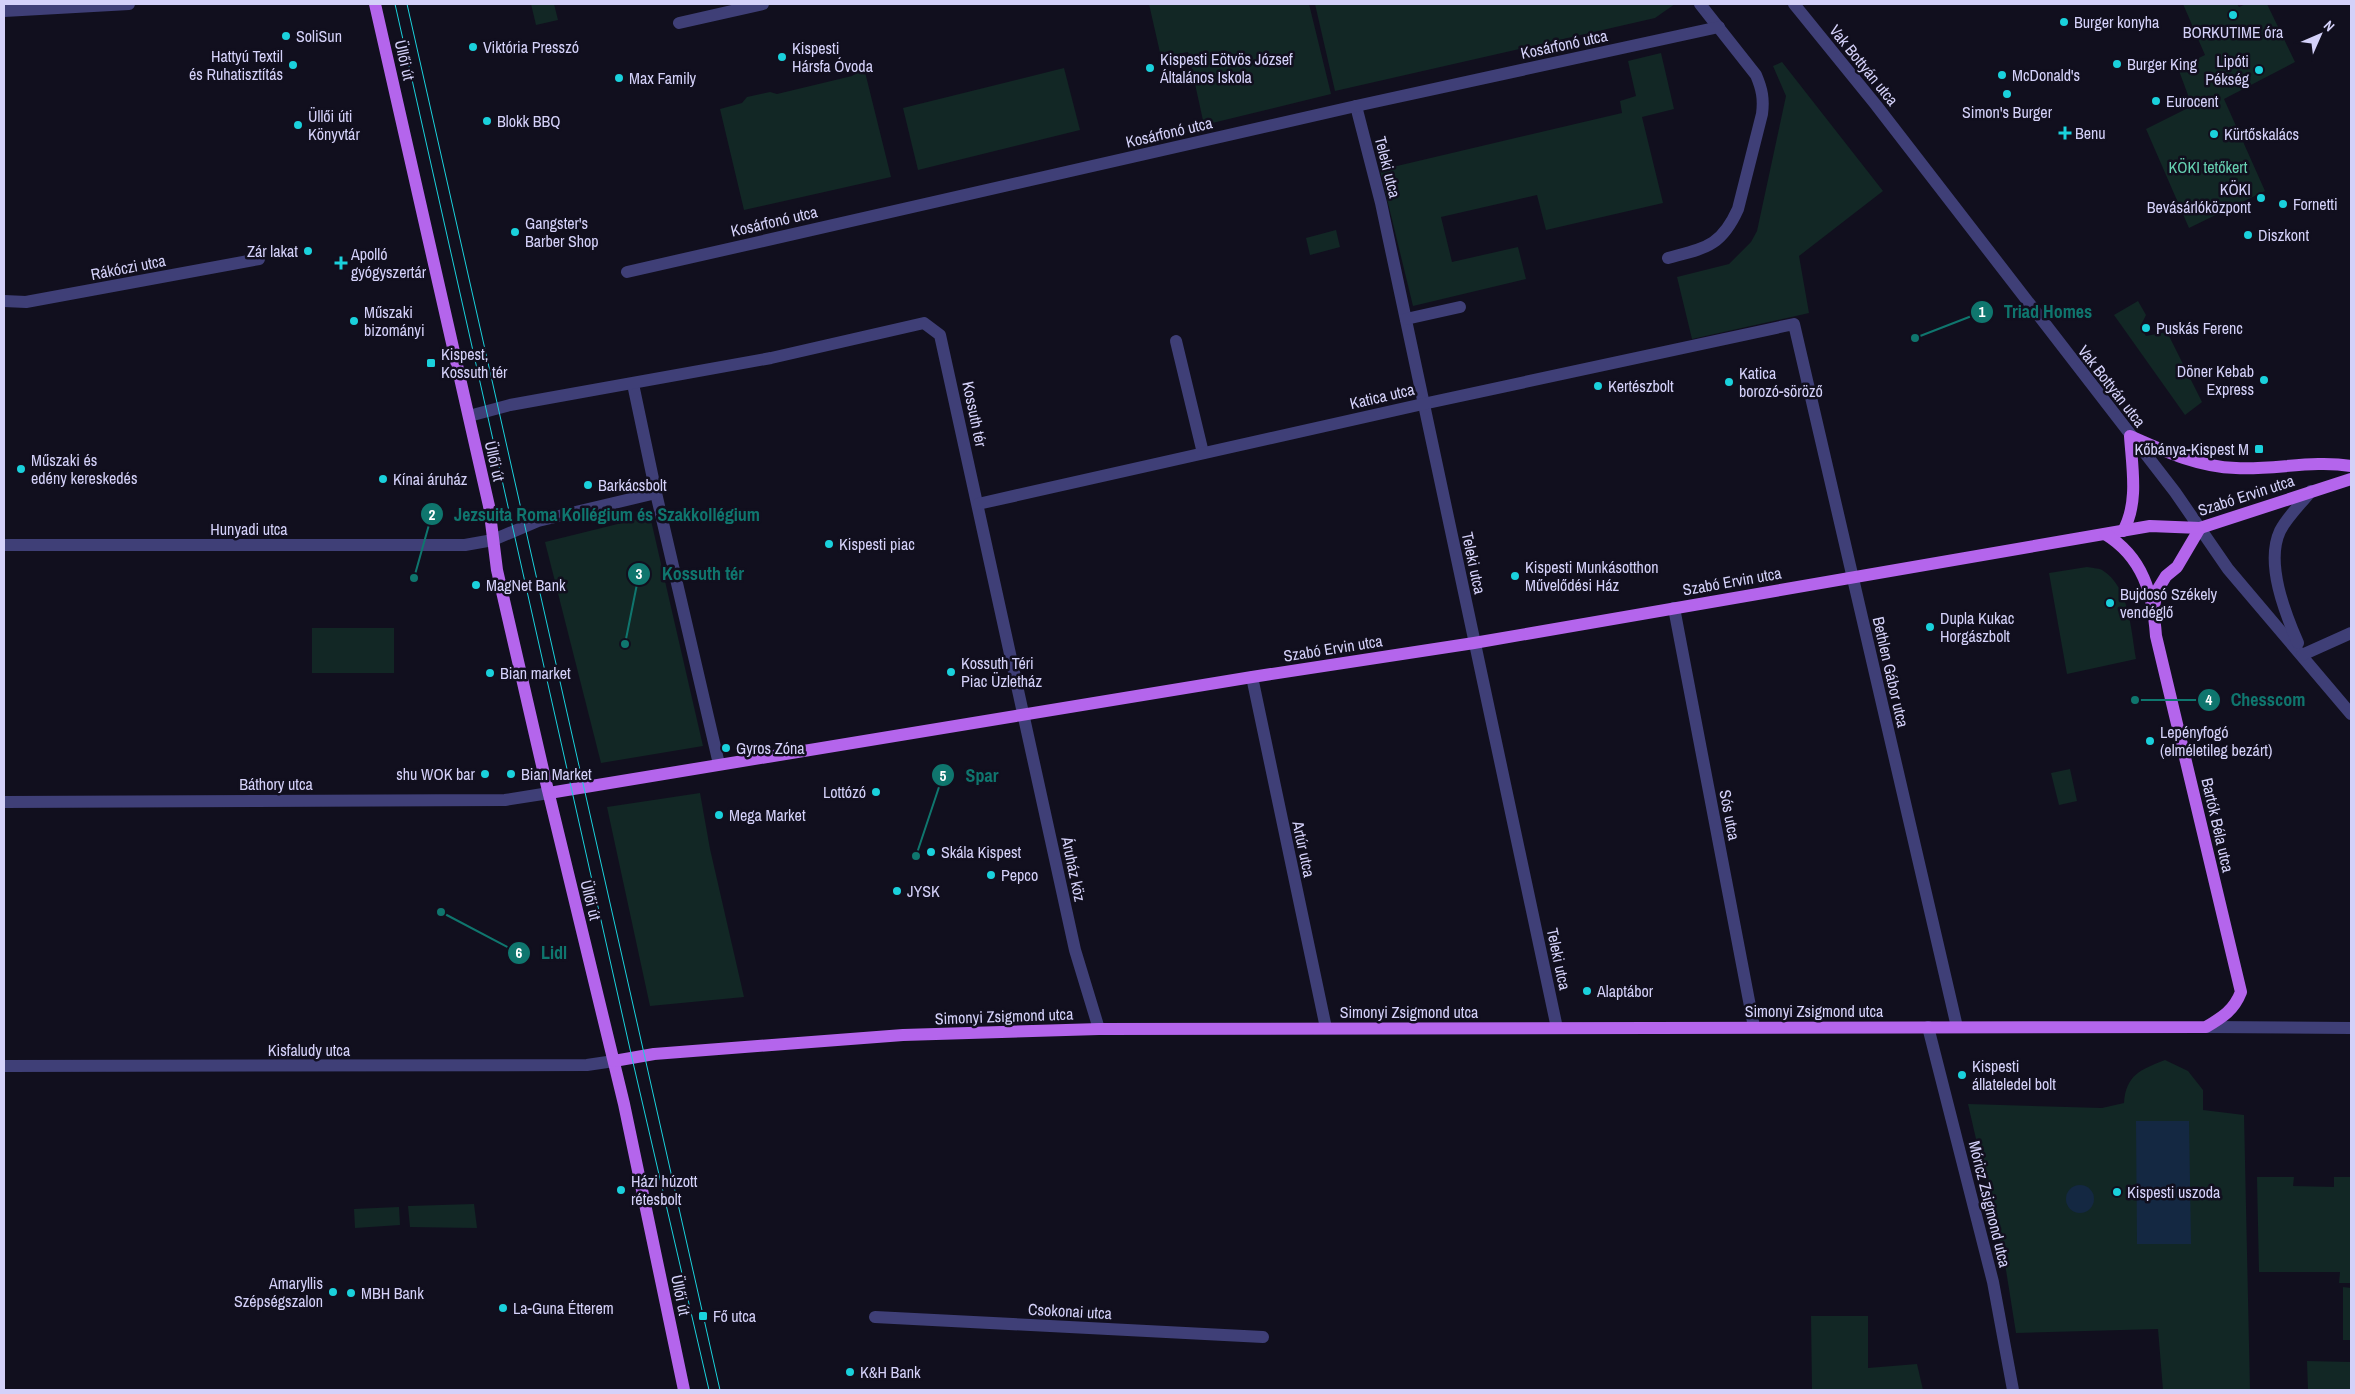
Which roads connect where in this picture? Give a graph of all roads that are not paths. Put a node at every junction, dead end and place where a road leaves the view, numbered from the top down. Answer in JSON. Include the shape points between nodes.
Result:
{"nodes":[{"id":1,"x":129,"y":4,"type":"edge"},
{"id":2,"x":375,"y":4,"type":"edge"},
{"id":3,"x":763,"y":4,"type":"edge"},
{"id":4,"x":1700,"y":4,"type":"edge"},
{"id":5,"x":1794,"y":4,"type":"edge"},
{"id":6,"x":4,"y":11,"type":"edge"},
{"id":7,"x":679,"y":23,"type":"dead end"},
{"id":8,"x":1719,"y":27,"type":"junction"},
{"id":9,"x":1356,"y":106,"type":"junction"},
{"id":10,"x":1668,"y":258,"type":"dead end"},
{"id":11,"x":259,"y":259,"type":"dead end"},
{"id":12,"x":627,"y":272,"type":"dead end"},
{"id":13,"x":4,"y":301,"type":"edge"},
{"id":14,"x":1460,"y":307,"type":"dead end"},
{"id":15,"x":1406,"y":319,"type":"junction"},
{"id":16,"x":1794,"y":324,"type":"joint"},
{"id":17,"x":1176,"y":341,"type":"dead end"},
{"id":18,"x":633,"y":384,"type":"junction"},
{"id":19,"x":1423,"y":404,"type":"junction"},
{"id":20,"x":469,"y":416,"type":"junction"},
{"id":21,"x":2130,"y":436,"type":"junction"},
{"id":22,"x":1203,"y":453,"type":"junction"},
{"id":23,"x":2351,"y":466,"type":"edge"},
{"id":24,"x":2351,"y":479,"type":"edge"},
{"id":25,"x":2311,"y":491,"type":"junction"},
{"id":26,"x":656,"y":493,"type":"junction"},
{"id":27,"x":978,"y":504,"type":"junction"},
{"id":28,"x":2200,"y":528,"type":"junction"},
{"id":29,"x":2124,"y":531,"type":"junction"},
{"id":30,"x":2105,"y":534,"type":"junction"},
{"id":31,"x":493,"y":540,"type":"junction"},
{"id":32,"x":4,"y":545,"type":"edge"},
{"id":33,"x":1853,"y":577,"type":"junction"},
{"id":34,"x":2154,"y":606,"type":"junction"},
{"id":35,"x":1674,"y":608,"type":"junction"},
{"id":36,"x":2351,"y":633,"type":"edge"},
{"id":37,"x":1474,"y":643,"type":"junction"},
{"id":38,"x":2302,"y":655,"type":"junction"},
{"id":39,"x":1252,"y":677,"type":"junction"},
{"id":40,"x":1024,"y":714,"type":"junction"},
{"id":41,"x":2351,"y":714,"type":"edge"},
{"id":42,"x":719,"y":764,"type":"junction"},
{"id":43,"x":549,"y":793,"type":"junction"},
{"id":44,"x":4,"y":802,"type":"edge"},
{"id":45,"x":1754,"y":1027,"type":"junction"},
{"id":46,"x":1928,"y":1027,"type":"junction"},
{"id":47,"x":1957,"y":1027,"type":"junction"},
{"id":48,"x":2206,"y":1027,"type":"junction"},
{"id":49,"x":1326,"y":1028,"type":"junction"},
{"id":50,"x":1557,"y":1028,"type":"junction"},
{"id":51,"x":2351,"y":1028,"type":"edge"},
{"id":52,"x":1099,"y":1029,"type":"junction"},
{"id":53,"x":614,"y":1061,"type":"junction"},
{"id":54,"x":4,"y":1066,"type":"edge"},
{"id":55,"x":875,"y":1317,"type":"dead end"},
{"id":56,"x":1263,"y":1337,"type":"dead end"},
{"id":57,"x":684,"y":1390,"type":"edge"},
{"id":58,"x":2013,"y":1390,"type":"edge"}],
"edges":[{"from":1,"to":6,"type":"street"},
{"from":2,"to":20,"type":"main road","name":"Üllői út"},
{"from":3,"to":7,"type":"street"},
{"from":4,"to":8,"type":"street"},
{"from":5,"to":21,"type":"street","name":"Vak Bottyán utca","via":[[1876,105]]},
{"from":8,"to":9,"type":"street","name":"Kosárfonó utca"},
{"from":8,"to":10,"type":"street","via":[[1756,75],[1763,94],[1762,114],[1732,222],[1713,244]]},
{"from":9,"to":12,"type":"street","name":"Kosárfonó utca"},
{"from":9,"to":15,"type":"street","name":"Teleki utca"},
{"from":11,"to":13,"type":"street","name":"Rákóczi utca","via":[[26,302]]},
{"from":14,"to":15,"type":"street"},
{"from":15,"to":19,"type":"street","name":"Teleki utca"},
{"from":16,"to":19,"type":"street","name":"Katica utca"},
{"from":16,"to":33,"type":"street","name":"Bethlen Gábor utca"},
{"from":17,"to":22,"type":"street"},
{"from":18,"to":20,"type":"street","name":"Kossuth tér","via":[[510,405]]},
{"from":18,"to":26,"type":"street"},
{"from":18,"to":27,"type":"street","name":"Kossuth tér","via":[[924,323],[940,335]]},
{"from":19,"to":22,"type":"street","name":"Katica utca"},
{"from":19,"to":37,"type":"street","name":"Teleki utca"},
{"from":20,"to":31,"type":"main road","name":"Üllői út","via":[[489,506]]},
{"from":21,"to":23,"type":"main road","via":[[2204,465],[2236,468]]},
{"from":21,"to":28,"type":"street","name":"Vak Bottyán utca"},
{"from":21,"to":29,"type":"main road","via":[[2133,503]]},
{"from":22,"to":27,"type":"street","name":"Katica utca"},
{"from":24,"to":25,"type":"main road","name":"Szabó Ervin utca"},
{"from":25,"to":28,"type":"main road","name":"Szabó Ervin utca"},
{"from":25,"to":38,"type":"street","via":[[2280,531],[2273,557],[2288,620]]},
{"from":26,"to":31,"type":"street","via":[[538,520]]},
{"from":26,"to":42,"type":"street"},
{"from":27,"to":40,"type":"street","name":"Kossuth tér"},
{"from":28,"to":29,"type":"main road","name":"Szabó Ervin utca","via":[[2150,526]]},
{"from":28,"to":34,"type":"main road","via":[[2177,567],[2158,589]]},
{"from":28,"to":38,"type":"street","name":"Vak Bottyán utca","via":[[2228,569]]},
{"from":29,"to":30,"type":"main road","name":"Szabó Ervin utca"},
{"from":30,"to":33,"type":"main road","name":"Szabó Ervin utca"},
{"from":30,"to":34,"type":"main road","name":"Bartók Béla utca","via":[[2128,551],[2137,564]]},
{"from":31,"to":32,"type":"street","name":"Hunyadi utca","via":[[465,545]]},
{"from":31,"to":43,"type":"main road","name":"Üllői út","via":[[497,570]]},
{"from":33,"to":35,"type":"main road","name":"Szabó Ervin utca"},
{"from":33,"to":47,"type":"street","name":"Bethlen Gábor utca"},
{"from":34,"to":48,"type":"main road","name":"Bartók Béla utca","via":[[2156,636],[2241,992],[2226,1016]]},
{"from":35,"to":37,"type":"main road","name":"Szabó Ervin utca"},
{"from":35,"to":45,"type":"street","name":"Sós utca"},
{"from":36,"to":38,"type":"street"},
{"from":37,"to":39,"type":"main road","name":"Szabó Ervin utca"},
{"from":37,"to":50,"type":"street","name":"Teleki utca"},
{"from":38,"to":41,"type":"street","name":"Vak Bottyán utca"},
{"from":39,"to":40,"type":"main road","name":"Szabó Ervin utca"},
{"from":39,"to":49,"type":"street","name":"Artúr utca"},
{"from":40,"to":42,"type":"main road"},
{"from":40,"to":52,"type":"street","name":"Áruház köz","via":[[1075,950]]},
{"from":42,"to":43,"type":"main road"},
{"from":43,"to":44,"type":"street","name":"Báthory utca","via":[[505,800]]},
{"from":43,"to":53,"type":"main road","name":"Üllői út"},
{"from":45,"to":46,"type":"main road","name":"Simonyi Zsigmond utca"},
{"from":45,"to":50,"type":"main road","name":"Simonyi Zsigmond utca"},
{"from":46,"to":47,"type":"main road","name":"Simonyi Zsigmond utca"},
{"from":46,"to":58,"type":"street","name":"Móricz Zsigmond utca","via":[[1993,1282]]},
{"from":47,"to":48,"type":"main road","name":"Simonyi Zsigmond utca"},
{"from":48,"to":51,"type":"street","name":"Simonyi Zsigmond utca"},
{"from":49,"to":50,"type":"main road","name":"Simonyi Zsigmond utca"},
{"from":49,"to":52,"type":"main road","name":"Simonyi Zsigmond utca"},
{"from":52,"to":53,"type":"main road","name":"Simonyi Zsigmond utca","via":[[903,1035],[654,1054]]},
{"from":53,"to":54,"type":"street","name":"Kisfaludy utca","via":[[577,1065]]},
{"from":53,"to":57,"type":"main road","name":"Üllői út"},
{"from":55,"to":56,"type":"street","name":"Csokonai utca"}]}
